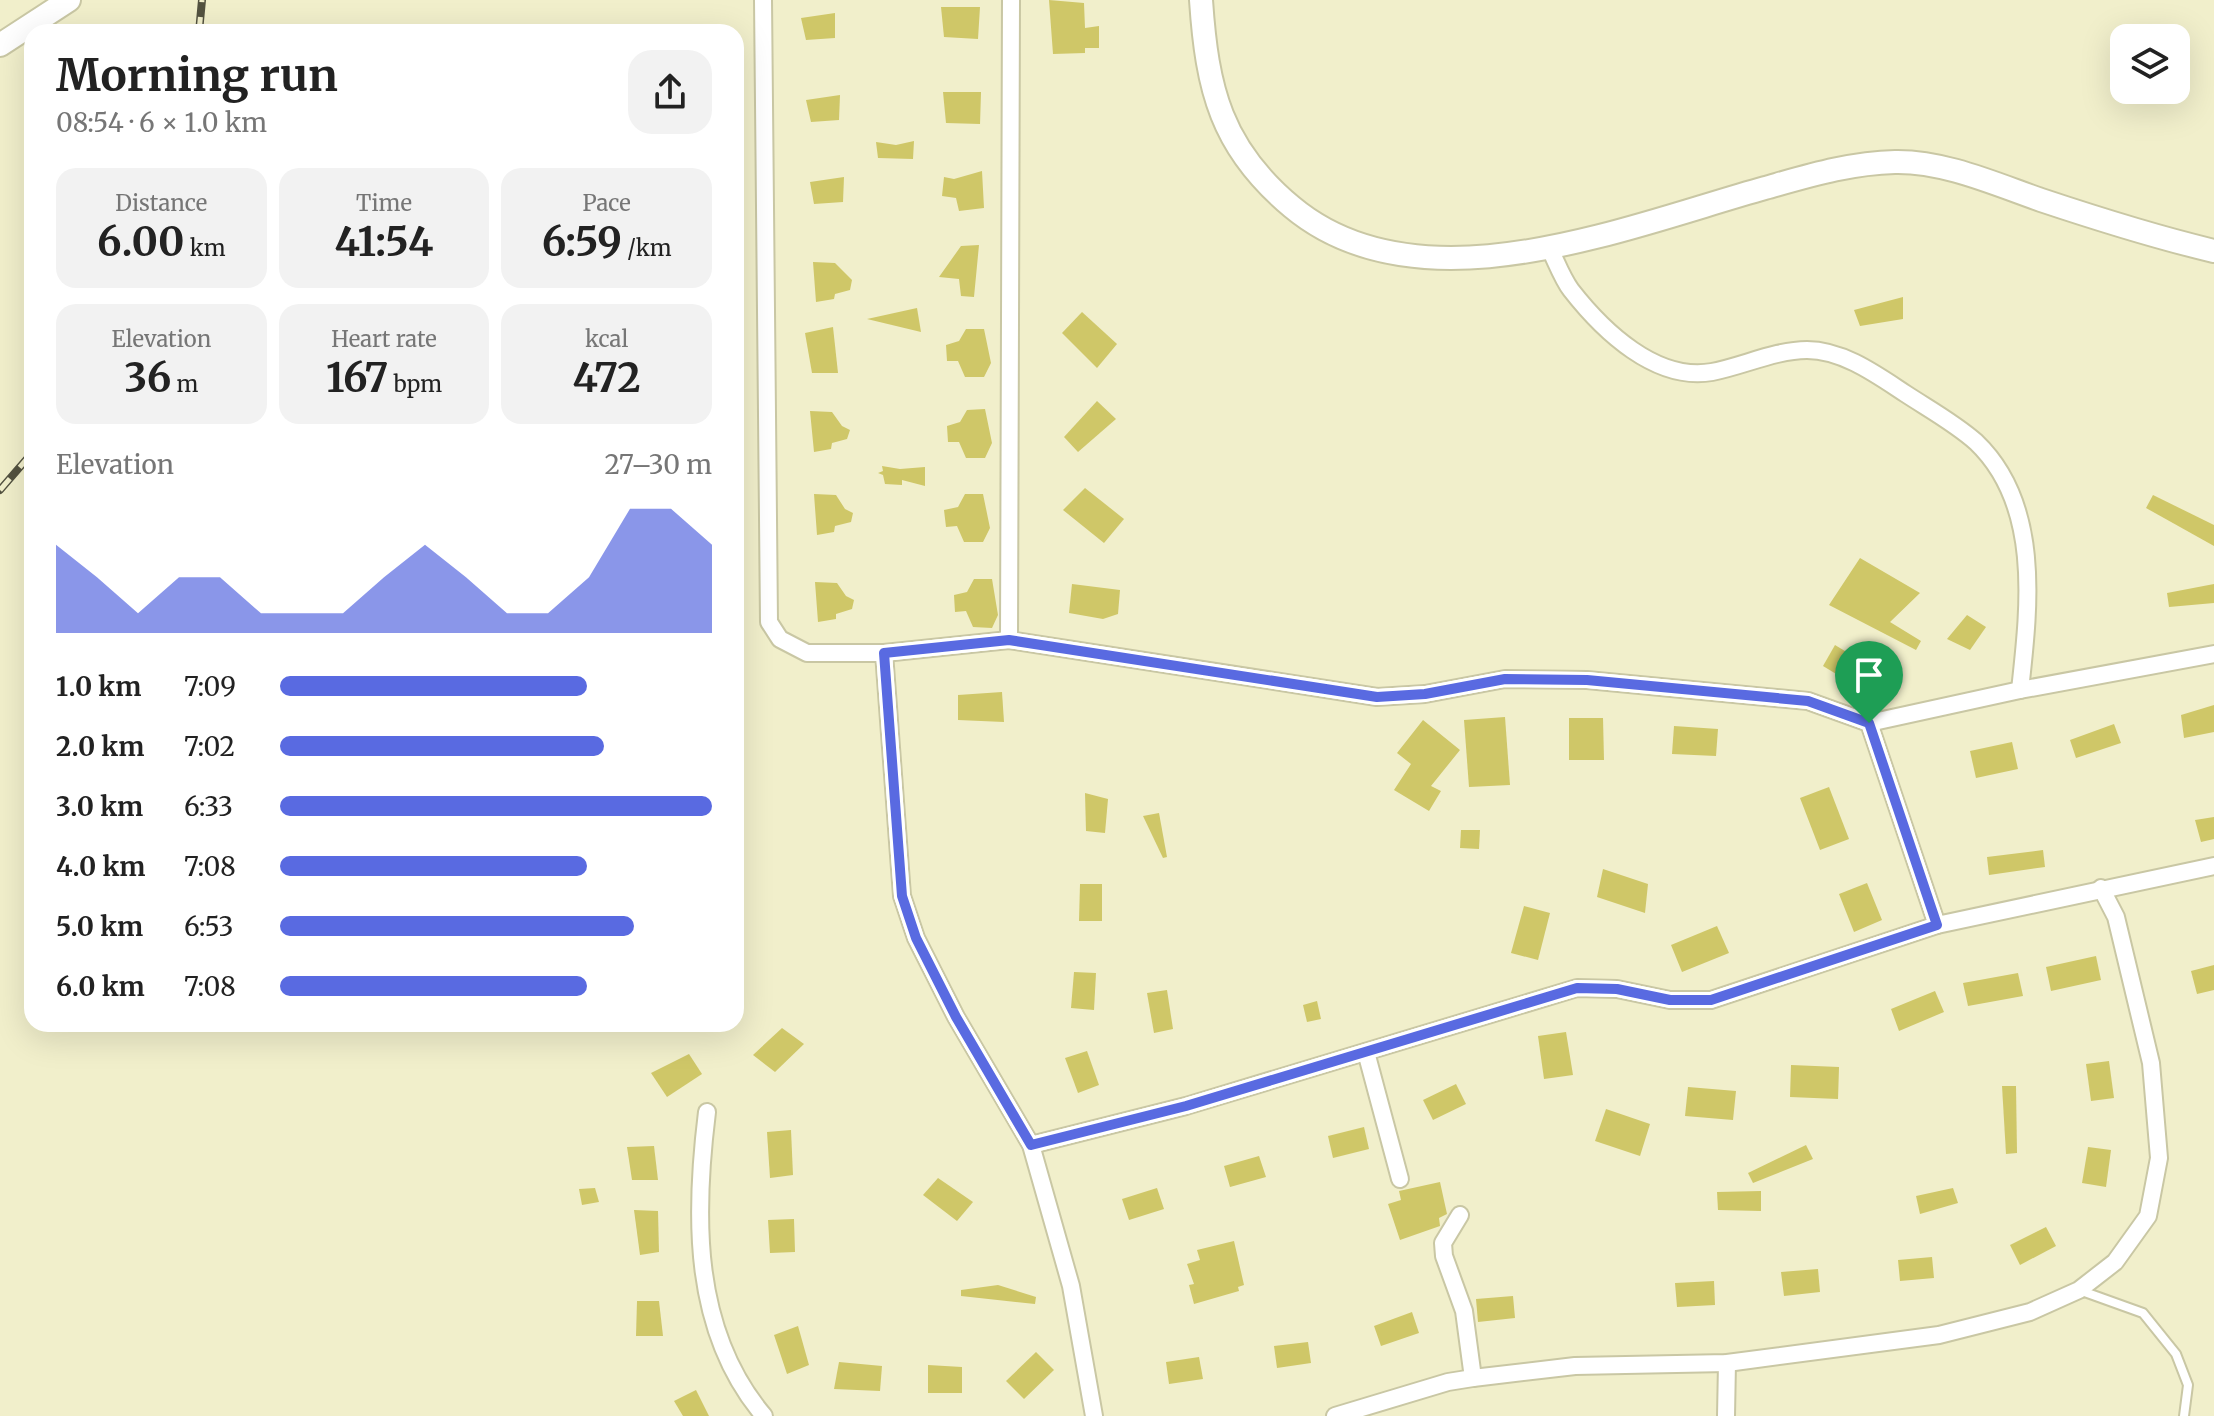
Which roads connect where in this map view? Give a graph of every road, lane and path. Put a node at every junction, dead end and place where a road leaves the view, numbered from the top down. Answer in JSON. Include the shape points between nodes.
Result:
{"nodes":[{"id":1,"x":69,"y":0,"type":"edge"},
{"id":2,"x":763,"y":0,"type":"edge"},
{"id":3,"x":1011,"y":0,"type":"edge"},
{"id":4,"x":1201,"y":0,"type":"edge"},
{"id":5,"x":32,"y":24,"type":"edge"},
{"id":6,"x":24,"y":29,"type":"edge"},
{"id":7,"x":0,"y":45,"type":"edge"},
{"id":8,"x":1549,"y":247,"type":"junction"},
{"id":9,"x":2214,"y":251,"type":"edge"},
{"id":10,"x":1009,"y":640,"type":"junction"},
{"id":11,"x":884,"y":653,"type":"junction"},
{"id":12,"x":2214,"y":654,"type":"edge"},
{"id":13,"x":2020,"y":690,"type":"junction"},
{"id":14,"x":1869,"y":723,"type":"junction"},
{"id":15,"x":2214,"y":866,"type":"edge"},
{"id":16,"x":2101,"y":888,"type":"junction"},
{"id":17,"x":1937,"y":925,"type":"junction"},
{"id":18,"x":1366,"y":1052,"type":"junction"},
{"id":19,"x":707,"y":1112,"type":"dead end"},
{"id":20,"x":1031,"y":1145,"type":"junction"},
{"id":21,"x":1400,"y":1179,"type":"dead end"},
{"id":22,"x":1460,"y":1215,"type":"dead end"},
{"id":23,"x":2079,"y":1290,"type":"junction"},
{"id":24,"x":1727,"y":1363,"type":"junction"},
{"id":25,"x":1473,"y":1378,"type":"junction"},
{"id":26,"x":764,"y":1416,"type":"edge"},
{"id":27,"x":1094,"y":1416,"type":"edge"},
{"id":28,"x":1335,"y":1416,"type":"edge"},
{"id":29,"x":1726,"y":1416,"type":"edge"},
{"id":30,"x":2184,"y":1416,"type":"edge"}],
"edges":[{"from":1,"to":5,"type":"street"},
{"from":2,"to":11,"type":"street","via":[[769,622],[780,639],[807,653]]},
{"from":3,"to":10,"type":"street"},
{"from":4,"to":8,"type":"street","via":[[1204,49],[1227,134],[1262,183],[1314,226],[1375,251],[1429,257]]},
{"from":6,"to":7,"type":"street"},
{"from":8,"to":9,"type":"street","via":[[1841,167],[1898,162],[1962,173]]},
{"from":8,"to":13,"type":"street","via":[[1570,289],[1598,320],[1649,359],[1671,369],[1709,372],[1807,350],[1843,357],[1976,443],[2019,505],[2026,577]]},
{"from":10,"to":11,"type":"street"},
{"from":10,"to":14,"type":"street","via":[[1377,697],[1505,679],[1587,680],[1808,701]]},
{"from":11,"to":20,"type":"street","via":[[902,896],[916,938],[956,1017]]},
{"from":12,"to":13,"type":"street"},
{"from":13,"to":14,"type":"street"},
{"from":14,"to":17,"type":"street"},
{"from":15,"to":16,"type":"street"},
{"from":16,"to":17,"type":"street"},
{"from":16,"to":23,"type":"street","via":[[2116,917],[2151,1063],[2159,1158],[2148,1216],[2115,1262]]},
{"from":17,"to":18,"type":"street","via":[[1711,1000],[1577,988]]},
{"from":18,"to":20,"type":"street"},
{"from":18,"to":21,"type":"street"},
{"from":19,"to":26,"type":"street","via":[[698,1185],[710,1317],[746,1395]]},
{"from":20,"to":27,"type":"street","via":[[1071,1286]]},
{"from":22,"to":25,"type":"street","via":[[1443,1243],[1444,1256],[1464,1311]]},
{"from":23,"to":24,"type":"street","via":[[2030,1312],[1939,1335]]},
{"from":23,"to":30,"type":"lane","via":[[2143,1313],[2176,1354],[2188,1385]]},
{"from":24,"to":25,"type":"street","via":[[1575,1366]]},
{"from":24,"to":29,"type":"street"},
{"from":25,"to":28,"type":"street"}]}
